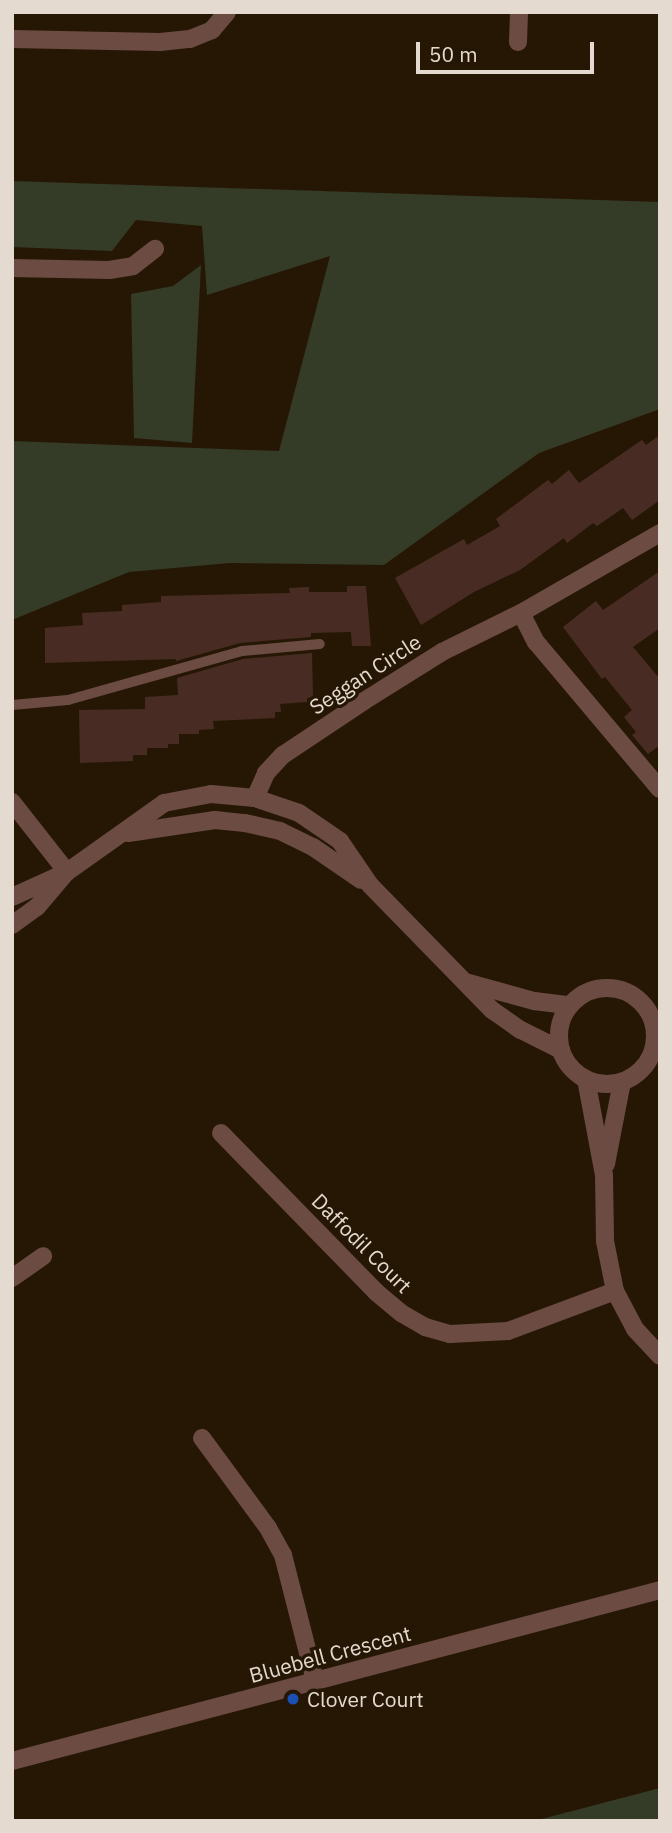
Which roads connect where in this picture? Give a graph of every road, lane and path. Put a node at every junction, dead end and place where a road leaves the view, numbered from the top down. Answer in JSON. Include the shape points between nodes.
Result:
{"nodes":[{"id":1,"x":227,"y":12,"type":"edge"},
{"id":2,"x":519,"y":12,"type":"edge"},
{"id":3,"x":12,"y":39,"type":"edge"},
{"id":4,"x":518,"y":42,"type":"dead end"},
{"id":5,"x":155,"y":249,"type":"dead end"},
{"id":6,"x":12,"y":268,"type":"edge"},
{"id":7,"x":660,"y":533,"type":"edge"},
{"id":8,"x":521,"y":613,"type":"junction"},
{"id":9,"x":320,"y":644,"type":"dead end"},
{"id":10,"x":12,"y":705,"type":"edge"},
{"id":11,"x":660,"y":789,"type":"edge"},
{"id":12,"x":256,"y":798,"type":"junction"},
{"id":13,"x":12,"y":802,"type":"edge"},
{"id":14,"x":123,"y":834,"type":"junction"},
{"id":15,"x":67,"y":872,"type":"junction"},
{"id":16,"x":370,"y":885,"type":"junction"},
{"id":17,"x":12,"y":897,"type":"edge"},
{"id":18,"x":12,"y":925,"type":"edge"},
{"id":19,"x":466,"y":982,"type":"junction"},
{"id":20,"x":569,"y":1006,"type":"junction"},
{"id":21,"x":655,"y":1012,"type":"edge"},
{"id":22,"x":561,"y":1050,"type":"junction"},
{"id":23,"x":656,"y":1054,"type":"edge"},
{"id":24,"x":586,"y":1079,"type":"junction"},
{"id":25,"x":622,"y":1082,"type":"junction"},
{"id":26,"x":222,"y":1133,"type":"dead end"},
{"id":27,"x":604,"y":1175,"type":"junction"},
{"id":28,"x":43,"y":1256,"type":"dead end"},
{"id":29,"x":12,"y":1278,"type":"edge"},
{"id":30,"x":615,"y":1291,"type":"junction"},
{"id":31,"x":660,"y":1356,"type":"edge"},
{"id":32,"x":202,"y":1437,"type":"dead end"},
{"id":33,"x":660,"y":1590,"type":"edge"},
{"id":34,"x":315,"y":1681,"type":"junction"},
{"id":35,"x":12,"y":1761,"type":"edge"}],
"edges":[{"from":1,"to":3,"type":"street","via":[[212,30],[190,39]]},
{"from":2,"to":4,"type":"street"},
{"from":5,"to":6,"type":"street","via":[[133,266],[109,270]]},
{"from":7,"to":8,"type":"street","name":"Seggan Circle"},
{"from":8,"to":11,"type":"street","via":[[536,642]]},
{"from":8,"to":12,"type":"street","name":"Seggan Circle","via":[[442,652],[283,755],[266,773]]},
{"from":9,"to":10,"type":"lane","via":[[242,651],[68,700]]},
{"from":12,"to":14,"type":"street","via":[[211,794],[164,803]]},
{"from":12,"to":16,"type":"street","via":[[299,813],[340,841]]},
{"from":13,"to":15,"type":"street"},
{"from":14,"to":15,"type":"street"},
{"from":14,"to":16,"type":"street","via":[[215,820],[245,823],[280,831],[313,847]]},
{"from":15,"to":17,"type":"street"},
{"from":15,"to":18,"type":"street","via":[[37,907]]},
{"from":16,"to":19,"type":"street"},
{"from":19,"to":20,"type":"street"},
{"from":19,"to":22,"type":"street","via":[[492,1010]]},
{"from":20,"to":21,"type":"street","via":[[579,996],[605,987],[632,993]]},
{"from":20,"to":22,"type":"street","via":[[560,1027]]},
{"from":21,"to":23,"type":"street"},
{"from":22,"to":24,"type":"street","via":[[575,1072]]},
{"from":23,"to":25,"type":"street"},
{"from":24,"to":25,"type":"street"},
{"from":24,"to":27,"type":"street"},
{"from":25,"to":27,"type":"street"},
{"from":26,"to":30,"type":"street","name":"Daffodil Court","via":[[376,1292],[425,1326],[450,1334],[508,1331]]},
{"from":27,"to":30,"type":"street","via":[[605,1241]]},
{"from":28,"to":29,"type":"street"},
{"from":30,"to":31,"type":"street","via":[[635,1329]]},
{"from":32,"to":34,"type":"street","via":[[283,1555]]},
{"from":33,"to":34,"type":"street","name":"Bluebell Crescent"},
{"from":34,"to":35,"type":"street","name":"Bluebell Crescent"}]}
